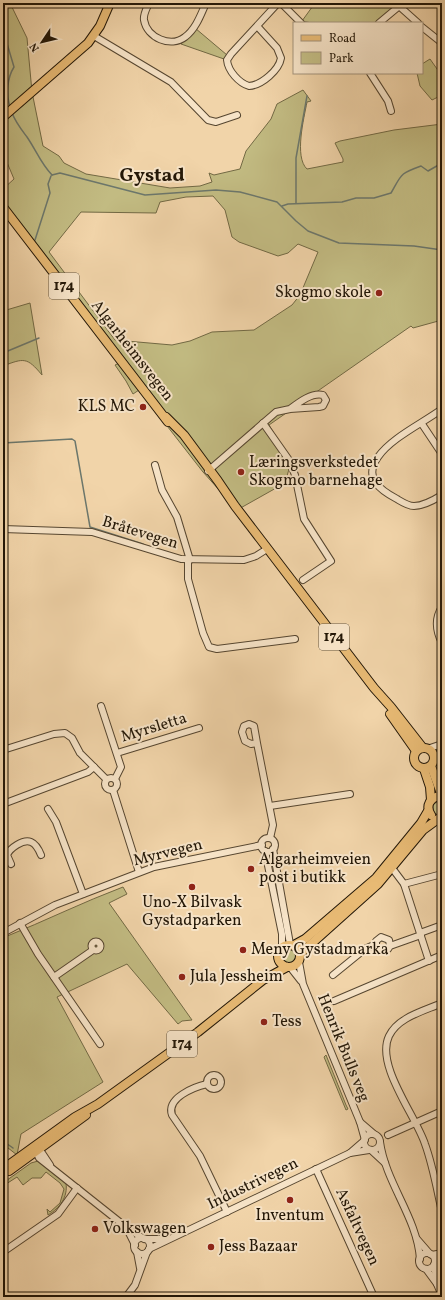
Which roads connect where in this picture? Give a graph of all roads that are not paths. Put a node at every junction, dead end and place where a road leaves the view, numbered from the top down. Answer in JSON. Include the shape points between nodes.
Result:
{"nodes":[{"id":1,"x":110,"y":3,"type":"edge"},
{"id":2,"x":149,"y":3,"type":"edge"},
{"id":3,"x":206,"y":3,"type":"edge"},
{"id":4,"x":278,"y":3,"type":"edge"},
{"id":5,"x":282,"y":3,"type":"edge"},
{"id":6,"x":401,"y":5,"type":"edge"},
{"id":7,"x":300,"y":22,"type":"edge"},
{"id":8,"x":380,"y":22,"type":"edge"},
{"id":9,"x":417,"y":22,"type":"edge"},
{"id":10,"x":257,"y":26,"type":"junction"},
{"id":11,"x":423,"y":28,"type":"edge"},
{"id":12,"x":96,"y":37,"type":"junction"},
{"id":13,"x":442,"y":43,"type":"edge"},
{"id":14,"x":371,"y":74,"type":"edge"},
{"id":15,"x":391,"y":111,"type":"dead end"},
{"id":16,"x":237,"y":115,"type":"dead end"},
{"id":17,"x":3,"y":117,"type":"edge"},
{"id":18,"x":3,"y":207,"type":"edge"},
{"id":19,"x":290,"y":409,"type":"junction"},
{"id":20,"x":442,"y":409,"type":"edge"},
{"id":21,"x":263,"y":423,"type":"junction"},
{"id":22,"x":422,"y":424,"type":"junction"},
{"id":23,"x":442,"y":454,"type":"edge"},
{"id":24,"x":155,"y":465,"type":"dead end"},
{"id":25,"x":208,"y":471,"type":"junction"},
{"id":26,"x":442,"y":495,"type":"edge"},
{"id":27,"x":3,"y":529,"type":"edge"},
{"id":28,"x":267,"y":549,"type":"junction"},
{"id":29,"x":189,"y":560,"type":"junction"},
{"id":30,"x":303,"y":580,"type":"dead end"},
{"id":31,"x":442,"y":608,"type":"edge"},
{"id":32,"x":295,"y":639,"type":"dead end"},
{"id":33,"x":442,"y":643,"type":"edge"},
{"id":34,"x":101,"y":706,"type":"dead end"},
{"id":35,"x":198,"y":728,"type":"dead end"},
{"id":36,"x":258,"y":743,"type":"dead end"},
{"id":37,"x":442,"y":744,"type":"edge"},
{"id":38,"x":422,"y":749,"type":"junction"},
{"id":39,"x":3,"y":750,"type":"edge"},
{"id":40,"x":117,"y":753,"type":"junction"},
{"id":41,"x":442,"y":753,"type":"edge"},
{"id":42,"x":429,"y":765,"type":"junction"},
{"id":43,"x":94,"y":767,"type":"junction"},
{"id":44,"x":106,"y":779,"type":"junction"},
{"id":45,"x":115,"y":779,"type":"junction"},
{"id":46,"x":113,"y":790,"type":"junction"},
{"id":47,"x":350,"y":794,"type":"dead end"},
{"id":48,"x":442,"y":796,"type":"edge"},
{"id":49,"x":431,"y":800,"type":"junction"},
{"id":50,"x":3,"y":804,"type":"edge"},
{"id":51,"x":270,"y":806,"type":"junction"},
{"id":52,"x":48,"y":809,"type":"dead end"},
{"id":53,"x":428,"y":811,"type":"junction"},
{"id":54,"x":440,"y":819,"type":"edge"},
{"id":55,"x":270,"y":838,"type":"junction"},
{"id":56,"x":263,"y":848,"type":"junction"},
{"id":57,"x":273,"y":850,"type":"junction"},
{"id":58,"x":41,"y":855,"type":"dead end"},
{"id":59,"x":11,"y":864,"type":"dead end"},
{"id":60,"x":392,"y":868,"type":"junction"},
{"id":61,"x":139,"y":872,"type":"junction"},
{"id":62,"x":442,"y":874,"type":"edge"},
{"id":63,"x":404,"y":884,"type":"junction"},
{"id":64,"x":83,"y":894,"type":"junction"},
{"id":65,"x":20,"y":923,"type":"junction"},
{"id":66,"x":442,"y":925,"type":"edge"},
{"id":67,"x":3,"y":933,"type":"edge"},
{"id":68,"x":420,"y":934,"type":"junction"},
{"id":69,"x":376,"y":944,"type":"junction"},
{"id":70,"x":289,"y":945,"type":"junction"},
{"id":71,"x":390,"y":946,"type":"junction"},
{"id":72,"x":93,"y":950,"type":"dead end"},
{"id":73,"x":301,"y":953,"type":"junction"},
{"id":74,"x":442,"y":955,"type":"edge"},
{"id":75,"x":278,"y":958,"type":"junction"},
{"id":76,"x":429,"y":961,"type":"junction"},
{"id":77,"x":299,"y":962,"type":"junction"},
{"id":78,"x":289,"y":967,"type":"junction"},
{"id":79,"x":333,"y":975,"type":"dead end"},
{"id":80,"x":54,"y":977,"type":"junction"},
{"id":81,"x":263,"y":980,"type":"junction"},
{"id":82,"x":303,"y":984,"type":"junction"},
{"id":83,"x":334,"y":1001,"type":"dead end"},
{"id":84,"x":442,"y":1003,"type":"edge"},
{"id":85,"x":100,"y":1044,"type":"dead end"},
{"id":86,"x":207,"y":1084,"type":"dead end"},
{"id":87,"x":442,"y":1111,"type":"edge"},
{"id":88,"x":360,"y":1122,"type":"junction"},
{"id":89,"x":416,"y":1122,"type":"junction"},
{"id":90,"x":374,"y":1134,"type":"junction"},
{"id":91,"x":388,"y":1135,"type":"dead end"},
{"id":92,"x":365,"y":1140,"type":"junction"},
{"id":93,"x":380,"y":1142,"type":"junction"},
{"id":94,"x":36,"y":1150,"type":"junction"},
{"id":95,"x":370,"y":1150,"type":"junction"},
{"id":96,"x":350,"y":1153,"type":"junction"},
{"id":97,"x":385,"y":1163,"type":"junction"},
{"id":98,"x":3,"y":1169,"type":"edge"},
{"id":99,"x":316,"y":1169,"type":"junction"},
{"id":100,"x":3,"y":1174,"type":"edge"},
{"id":101,"x":77,"y":1188,"type":"junction"},
{"id":102,"x":227,"y":1212,"type":"junction"},
{"id":103,"x":442,"y":1212,"type":"edge"},
{"id":104,"x":126,"y":1227,"type":"junction"},
{"id":105,"x":145,"y":1239,"type":"junction"},
{"id":106,"x":168,"y":1239,"type":"junction"},
{"id":107,"x":418,"y":1239,"type":"junction"},
{"id":108,"x":134,"y":1245,"type":"junction"},
{"id":109,"x":148,"y":1251,"type":"junction"},
{"id":110,"x":3,"y":1252,"type":"edge"},
{"id":111,"x":137,"y":1252,"type":"junction"},
{"id":112,"x":442,"y":1253,"type":"edge"},
{"id":113,"x":431,"y":1254,"type":"junction"},
{"id":114,"x":442,"y":1257,"type":"edge"},
{"id":115,"x":420,"y":1259,"type":"junction"},
{"id":116,"x":435,"y":1264,"type":"junction"},
{"id":117,"x":140,"y":1268,"type":"junction"},
{"id":118,"x":426,"y":1269,"type":"junction"},
{"id":119,"x":437,"y":1284,"type":"junction"},
{"id":120,"x":442,"y":1296,"type":"edge"},
{"id":121,"x":126,"y":1297,"type":"edge"},
{"id":122,"x":374,"y":1297,"type":"edge"}],
"edges":[{"from":1,"to":12,"type":"main road"},
{"from":2,"to":3,"type":"street","via":[[144,16],[146,25],[154,36],[172,42],[182,40],[189,34]]},
{"from":4,"to":10,"type":"street"},
{"from":5,"to":7,"type":"street"},
{"from":6,"to":8,"type":"street"},
{"from":6,"to":9,"type":"street"},
{"from":10,"to":10,"type":"street","via":[[227,60],[230,70],[240,82],[249,86],[259,83],[277,68],[281,58],[277,48]]},
{"from":11,"to":13,"type":"street"},
{"from":12,"to":16,"type":"street","via":[[171,82],[208,120],[216,122]]},
{"from":12,"to":17,"type":"main road"},
{"from":14,"to":15,"type":"street","via":[[388,101]]},
{"from":18,"to":25,"type":"main road","name":"Algarheimsvegen","number":"174","via":[[166,417],[184,435]]},
{"from":19,"to":19,"type":"street","via":[[319,407],[325,403],[325,397],[317,394]]},
{"from":19,"to":21,"type":"street","via":[[276,412]]},
{"from":20,"to":22,"type":"street"},
{"from":21,"to":25,"type":"street"},
{"from":21,"to":30,"type":"street","via":[[289,460],[295,475],[304,519],[331,561]]},
{"from":22,"to":23,"type":"street"},
{"from":22,"to":26,"type":"street","via":[[392,443],[378,457],[373,469],[374,479],[380,490],[414,506]]},
{"from":24,"to":29,"type":"street","via":[[162,490],[177,517]]},
{"from":25,"to":28,"type":"main road","name":"Algarheimsvegen","number":"174"},
{"from":27,"to":29,"type":"street","name":"Bråtevegen","via":[[92,532]]},
{"from":28,"to":29,"type":"street","name":"Bråtevegen","via":[[244,560]]},
{"from":28,"to":38,"type":"main road","name":"Algarheimsvegen","number":"174"},
{"from":29,"to":32,"type":"street","via":[[188,579],[203,634],[210,647]]},
{"from":31,"to":33,"type":"street","via":[[436,621]]},
{"from":34,"to":40,"type":"street","name":"Myrsletta"},
{"from":35,"to":40,"type":"street","name":"Myrsletta"},
{"from":36,"to":51,"type":"street"},
{"from":37,"to":38,"type":"street"},
{"from":38,"to":42,"type":"main road","number":"174","via":[[433,753]]},
{"from":38,"to":42,"type":"main road","number":"174","via":[[413,757],[414,762],[418,767]]},
{"from":39,"to":43,"type":"street","via":[[65,733],[72,738],[80,753]]},
{"from":40,"to":45,"type":"street","name":"Myrsletta","via":[[121,770]]},
{"from":41,"to":42,"type":"street"},
{"from":42,"to":48,"type":"main road","number":"174"},
{"from":42,"to":49,"type":"main road","number":"174"},
{"from":43,"to":44,"type":"street"},
{"from":43,"to":50,"type":"street","via":[[88,772]]},
{"from":44,"to":45,"type":"street"},
{"from":44,"to":46,"type":"street","via":[[105,787]]},
{"from":45,"to":46,"type":"street","via":[[117,785]]},
{"from":46,"to":61,"type":"street"},
{"from":47,"to":51,"type":"street"},
{"from":48,"to":49,"type":"main road","number":"174"},
{"from":49,"to":53,"type":"main road","number":"174"},
{"from":51,"to":55,"type":"street","via":[[273,825]]},
{"from":52,"to":64,"type":"street","via":[[56,822]]},
{"from":53,"to":54,"type":"main road"},
{"from":53,"to":70,"type":"main road","number":"174","via":[[376,878],[305,939]]},
{"from":54,"to":60,"type":"main road","via":[[424,830]]},
{"from":55,"to":56,"type":"street","via":[[264,840]]},
{"from":55,"to":57,"type":"street","via":[[275,844]]},
{"from":56,"to":57,"type":"street","name":"Myrvegen"},
{"from":56,"to":61,"type":"street","name":"Myrvegen","via":[[160,865]]},
{"from":56,"to":70,"type":"street","via":[[282,934]]},
{"from":57,"to":70,"type":"street"},
{"from":58,"to":59,"type":"street","via":[[31,842],[22,843],[8,851]]},
{"from":60,"to":63,"type":"street"},
{"from":60,"to":73,"type":"main road","via":[[362,899]]},
{"from":61,"to":64,"type":"street","name":"Myrvegen"},
{"from":62,"to":63,"type":"street"},
{"from":63,"to":68,"type":"street"},
{"from":64,"to":65,"type":"street","name":"Myrvegen"},
{"from":65,"to":67,"type":"street","name":"Myrvegen"},
{"from":65,"to":80,"type":"street"},
{"from":66,"to":68,"type":"street"},
{"from":68,"to":71,"type":"street"},
{"from":68,"to":76,"type":"street"},
{"from":69,"to":71,"type":"street","via":[[382,951]]},
{"from":69,"to":71,"type":"street","via":[[378,939],[384,937],[389,940]]},
{"from":69,"to":79,"type":"street"},
{"from":70,"to":73,"type":"main road"},
{"from":70,"to":75,"type":"main road","number":"174","via":[[278,952]]},
{"from":72,"to":80,"type":"street"},
{"from":73,"to":77,"type":"main road"},
{"from":74,"to":76,"type":"street"},
{"from":75,"to":78,"type":"main road","via":[[281,964]]},
{"from":75,"to":81,"type":"main road","number":"174"},
{"from":76,"to":83,"type":"street"},
{"from":77,"to":78,"type":"main road","number":"174"},
{"from":77,"to":82,"type":"street","name":"Henrik Bulls veg"},
{"from":78,"to":81,"type":"main road","number":"174"},
{"from":78,"to":82,"type":"street","name":"Henrik Bulls veg"},
{"from":80,"to":85,"type":"street"},
{"from":81,"to":94,"type":"main road","number":"174","via":[[198,1032]]},
{"from":82,"to":88,"type":"street","name":"Henrik Bulls veg"},
{"from":84,"to":89,"type":"street","via":[[398,1023],[386,1045],[389,1065]]},
{"from":86,"to":102,"type":"street","via":[[185,1094],[172,1103],[170,1109],[200,1156]]},
{"from":87,"to":89,"type":"street"},
{"from":88,"to":90,"type":"street","name":"Henrik Bulls veg"},
{"from":88,"to":92,"type":"street","name":"Henrik Bulls veg"},
{"from":89,"to":91,"type":"street"},
{"from":89,"to":103,"type":"street","via":[[428,1151]]},
{"from":90,"to":92,"type":"street"},
{"from":90,"to":93,"type":"street","name":"Henrik Bulls veg"},
{"from":92,"to":95,"type":"street","name":"Henrik Bulls veg","via":[[365,1146]]},
{"from":92,"to":96,"type":"street","name":"Industrivegen"},
{"from":93,"to":95,"type":"street","via":[[377,1149]]},
{"from":93,"to":97,"type":"street","name":"Henrik Bulls veg"},
{"from":94,"to":98,"type":"main road","number":"174"},
{"from":94,"to":100,"type":"main road","number":"174"},
{"from":94,"to":101,"type":"street","via":[[53,1169]]},
{"from":95,"to":96,"type":"street","name":"Industrivegen"},
{"from":95,"to":97,"type":"street","name":"Henrik Bulls veg"},
{"from":96,"to":99,"type":"street","name":"Industrivegen"},
{"from":97,"to":107,"type":"street","name":"Henrik Bulls veg"},
{"from":99,"to":102,"type":"street","name":"Industrivegen"},
{"from":99,"to":122,"type":"street","name":"Asfaltvegen"},
{"from":101,"to":104,"type":"street"},
{"from":101,"to":110,"type":"street","via":[[58,1214]]},
{"from":102,"to":106,"type":"street","name":"Industrivegen"},
{"from":104,"to":105,"type":"street"},
{"from":104,"to":108,"type":"street"},
{"from":105,"to":106,"type":"street","name":"Industrivegen"},
{"from":105,"to":108,"type":"street","via":[[137,1240]]},
{"from":105,"to":109,"type":"street","via":[[149,1243]]},
{"from":106,"to":109,"type":"street","name":"Industrivegen"},
{"from":107,"to":113,"type":"street","name":"Henrik Bulls veg"},
{"from":107,"to":115,"type":"street","name":"Henrik Bulls veg"},
{"from":108,"to":111,"type":"street"},
{"from":109,"to":111,"type":"street","via":[[142,1254]]},
{"from":109,"to":117,"type":"street"},
{"from":111,"to":117,"type":"street"},
{"from":112,"to":113,"type":"street"},
{"from":113,"to":115,"type":"street","via":[[424,1254]]},
{"from":113,"to":116,"type":"street","name":"Henrik Bulls veg"},
{"from":114,"to":116,"type":"street"},
{"from":115,"to":118,"type":"street","name":"Henrik Bulls veg","via":[[420,1265]]},
{"from":116,"to":118,"type":"street"},
{"from":116,"to":119,"type":"street","name":"Henrik Bulls veg"},
{"from":117,"to":121,"type":"street","via":[[135,1285]]},
{"from":118,"to":119,"type":"street","name":"Henrik Bulls veg"},
{"from":119,"to":120,"type":"street","name":"Henrik Bulls veg"}]}
